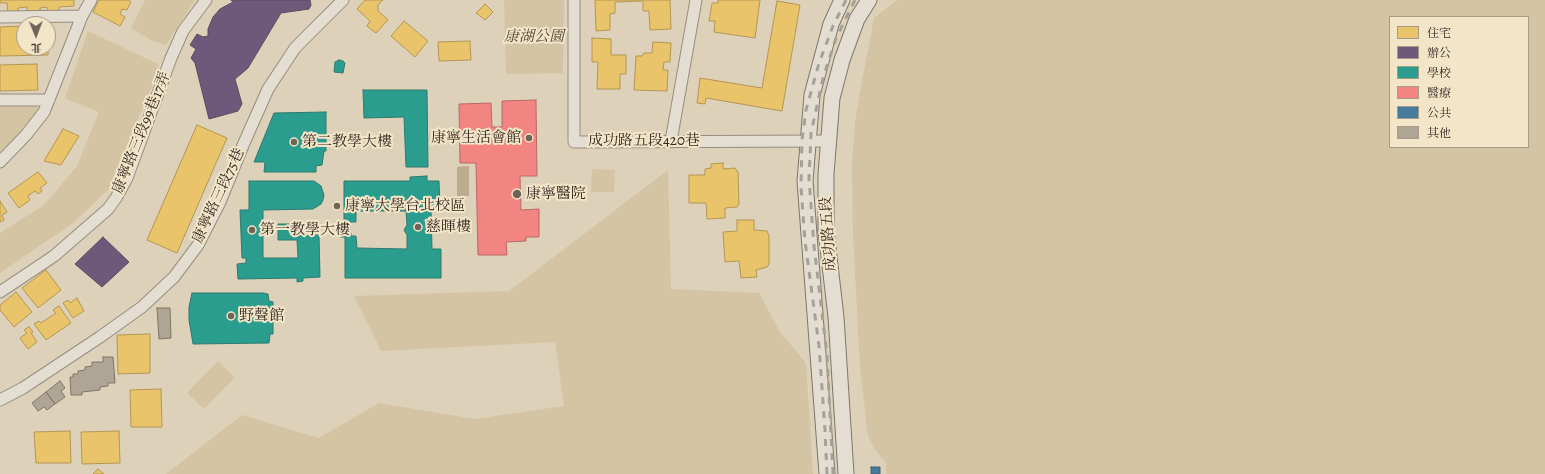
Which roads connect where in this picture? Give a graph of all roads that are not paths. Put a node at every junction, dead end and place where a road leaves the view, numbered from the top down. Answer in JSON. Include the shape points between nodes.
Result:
{"nodes":[{"id":1,"x":91,"y":0,"type":"edge"},
{"id":2,"x":206,"y":0,"type":"edge"},
{"id":3,"x":343,"y":0,"type":"edge"},
{"id":4,"x":574,"y":0,"type":"edge"},
{"id":5,"x":696,"y":0,"type":"edge"},
{"id":6,"x":842,"y":0,"type":"edge"},
{"id":7,"x":869,"y":0,"type":"edge"},
{"id":8,"x":82,"y":16,"type":"junction"},
{"id":9,"x":0,"y":18,"type":"edge"},
{"id":10,"x":0,"y":100,"type":"edge"},
{"id":11,"x":48,"y":100,"type":"junction"},
{"id":12,"x":671,"y":141,"type":"junction"},
{"id":13,"x":807,"y":141,"type":"junction"},
{"id":14,"x":828,"y":141,"type":"junction"},
{"id":15,"x":0,"y":162,"type":"edge"},
{"id":16,"x":0,"y":292,"type":"edge"},
{"id":17,"x":0,"y":400,"type":"edge"},
{"id":18,"x":827,"y":474,"type":"edge"},
{"id":19,"x":846,"y":474,"type":"edge"}],
"edges":[{"from":1,"to":8,"type":"street"},
{"from":2,"to":16,"type":"street","name":"康寧路三段99巷17弄","via":[[180,38],[127,178],[112,204],[54,256]]},
{"from":3,"to":17,"type":"street","name":"康寧路三段75巷","via":[[295,48],[268,89],[220,202],[198,245],[174,277],[142,307],[100,337],[23,388]]},
{"from":4,"to":12,"type":"street","name":"成功路五段420巷","via":[[574,142]]},
{"from":5,"to":12,"type":"street"},
{"from":6,"to":13,"type":"main road","name":"成功路五段","via":[[831,24],[812,95]]},
{"from":7,"to":14,"type":"main road","name":"成功路五段","via":[[858,19],[842,60],[832,98]]},
{"from":8,"to":9,"type":"street"},
{"from":8,"to":11,"type":"street"},
{"from":10,"to":11,"type":"street"},
{"from":11,"to":15,"type":"street","via":[[44,112]]},
{"from":12,"to":13,"type":"street","name":"成功路五段420巷"},
{"from":13,"to":14,"type":"street","name":"成功路五段420巷"},
{"from":13,"to":18,"type":"main road","name":"成功路五段","via":[[805,181]]},
{"from":14,"to":19,"type":"main road","name":"成功路五段","via":[[826,231],[836,317]]}]}
